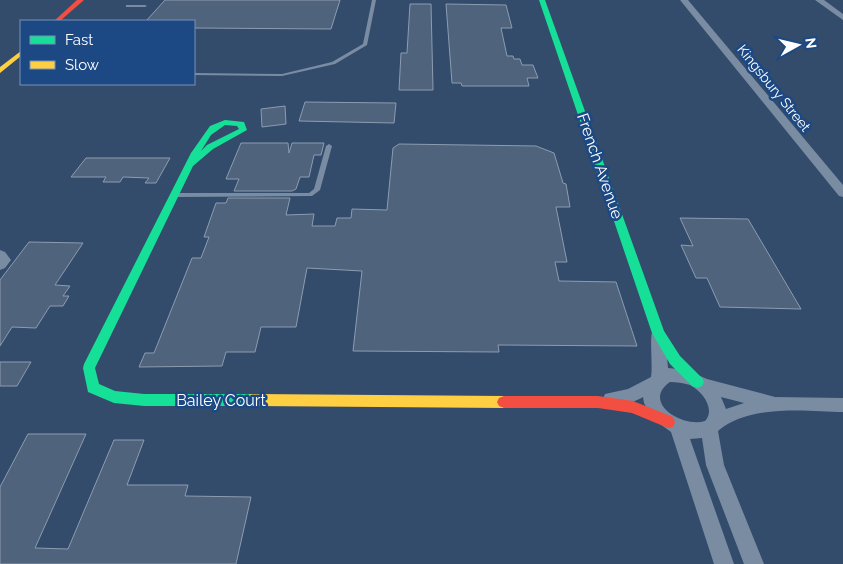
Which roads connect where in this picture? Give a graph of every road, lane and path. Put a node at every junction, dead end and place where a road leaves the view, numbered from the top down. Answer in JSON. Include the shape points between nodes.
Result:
{"nodes":[{"id":1,"x":81,"y":0,"type":"edge"},
{"id":2,"x":374,"y":0,"type":"edge"},
{"id":3,"x":542,"y":0,"type":"edge"},
{"id":4,"x":684,"y":0,"type":"edge"},
{"id":5,"x":819,"y":0,"type":"edge"},
{"id":6,"x":127,"y":6,"type":"dead end"},
{"id":7,"x":146,"y":6,"type":"dead end"},
{"id":8,"x":843,"y":18,"type":"edge"},
{"id":9,"x":58,"y":20,"type":"edge"},
{"id":10,"x":20,"y":53,"type":"edge"},
{"id":11,"x":0,"y":71,"type":"edge"},
{"id":12,"x":195,"y":74,"type":"edge"},
{"id":13,"x":329,"y":146,"type":"dead end"},
{"id":14,"x":191,"y":164,"type":"junction"},
{"id":15,"x":843,"y":192,"type":"edge"},
{"id":16,"x":176,"y":195,"type":"junction"},
{"id":17,"x":0,"y":255,"type":"edge"},
{"id":18,"x":0,"y":265,"type":"edge"},
{"id":19,"x":658,"y":333,"type":"junction"},
{"id":20,"x":656,"y":381,"type":"junction"},
{"id":21,"x":701,"y":383,"type":"junction"},
{"id":22,"x":598,"y":402,"type":"junction"},
{"id":23,"x":772,"y":403,"type":"junction"},
{"id":24,"x":843,"y":405,"type":"edge"},
{"id":25,"x":673,"y":425,"type":"junction"},
{"id":26,"x":712,"y":426,"type":"junction"},
{"id":27,"x":724,"y":564,"type":"edge"},
{"id":28,"x":754,"y":564,"type":"edge"}],
"edges":[{"from":1,"to":9,"type":"street"},
{"from":2,"to":12,"type":"lane","via":[[364,45],[333,63],[282,75]]},
{"from":3,"to":19,"type":"street","name":"French Avenue"},
{"from":4,"to":15,"type":"street","name":"Kingsbury Street"},
{"from":5,"to":8,"type":"street"},
{"from":6,"to":7,"type":"lane"},
{"from":10,"to":11,"type":"street"},
{"from":13,"to":16,"type":"lane","via":[[317,190],[310,195]]},
{"from":14,"to":14,"type":"street","name":"Bailey Court","via":[[207,131],[225,121],[241,124],[242,130],[237,135],[212,145]]},
{"from":14,"to":16,"type":"street","name":"Bailey Court"},
{"from":16,"to":22,"type":"street","name":"Bailey Court","via":[[89,368],[94,388],[114,397],[144,400]]},
{"from":17,"to":18,"type":"street","via":[[4,260]]},
{"from":19,"to":20,"type":"street","name":"French Avenue","via":[[660,362]]},
{"from":19,"to":21,"type":"street","name":"French Avenue","via":[[675,360]]},
{"from":20,"to":21,"type":"street","via":[[667,375],[677,375]]},
{"from":20,"to":22,"type":"street","name":"Bailey Court","via":[[630,396]]},
{"from":20,"to":25,"type":"street","via":[[651,391],[654,407]]},
{"from":21,"to":23,"type":"street"},
{"from":21,"to":26,"type":"street","via":[[718,406],[718,416]]},
{"from":22,"to":25,"type":"street","name":"Bailey Court","via":[[633,407]]},
{"from":23,"to":24,"type":"street"},
{"from":23,"to":26,"type":"street","via":[[732,414]]},
{"from":25,"to":26,"type":"street","via":[[689,432],[700,432]]},
{"from":25,"to":27,"type":"street"},
{"from":26,"to":28,"type":"street","via":[[715,465]]}]}
